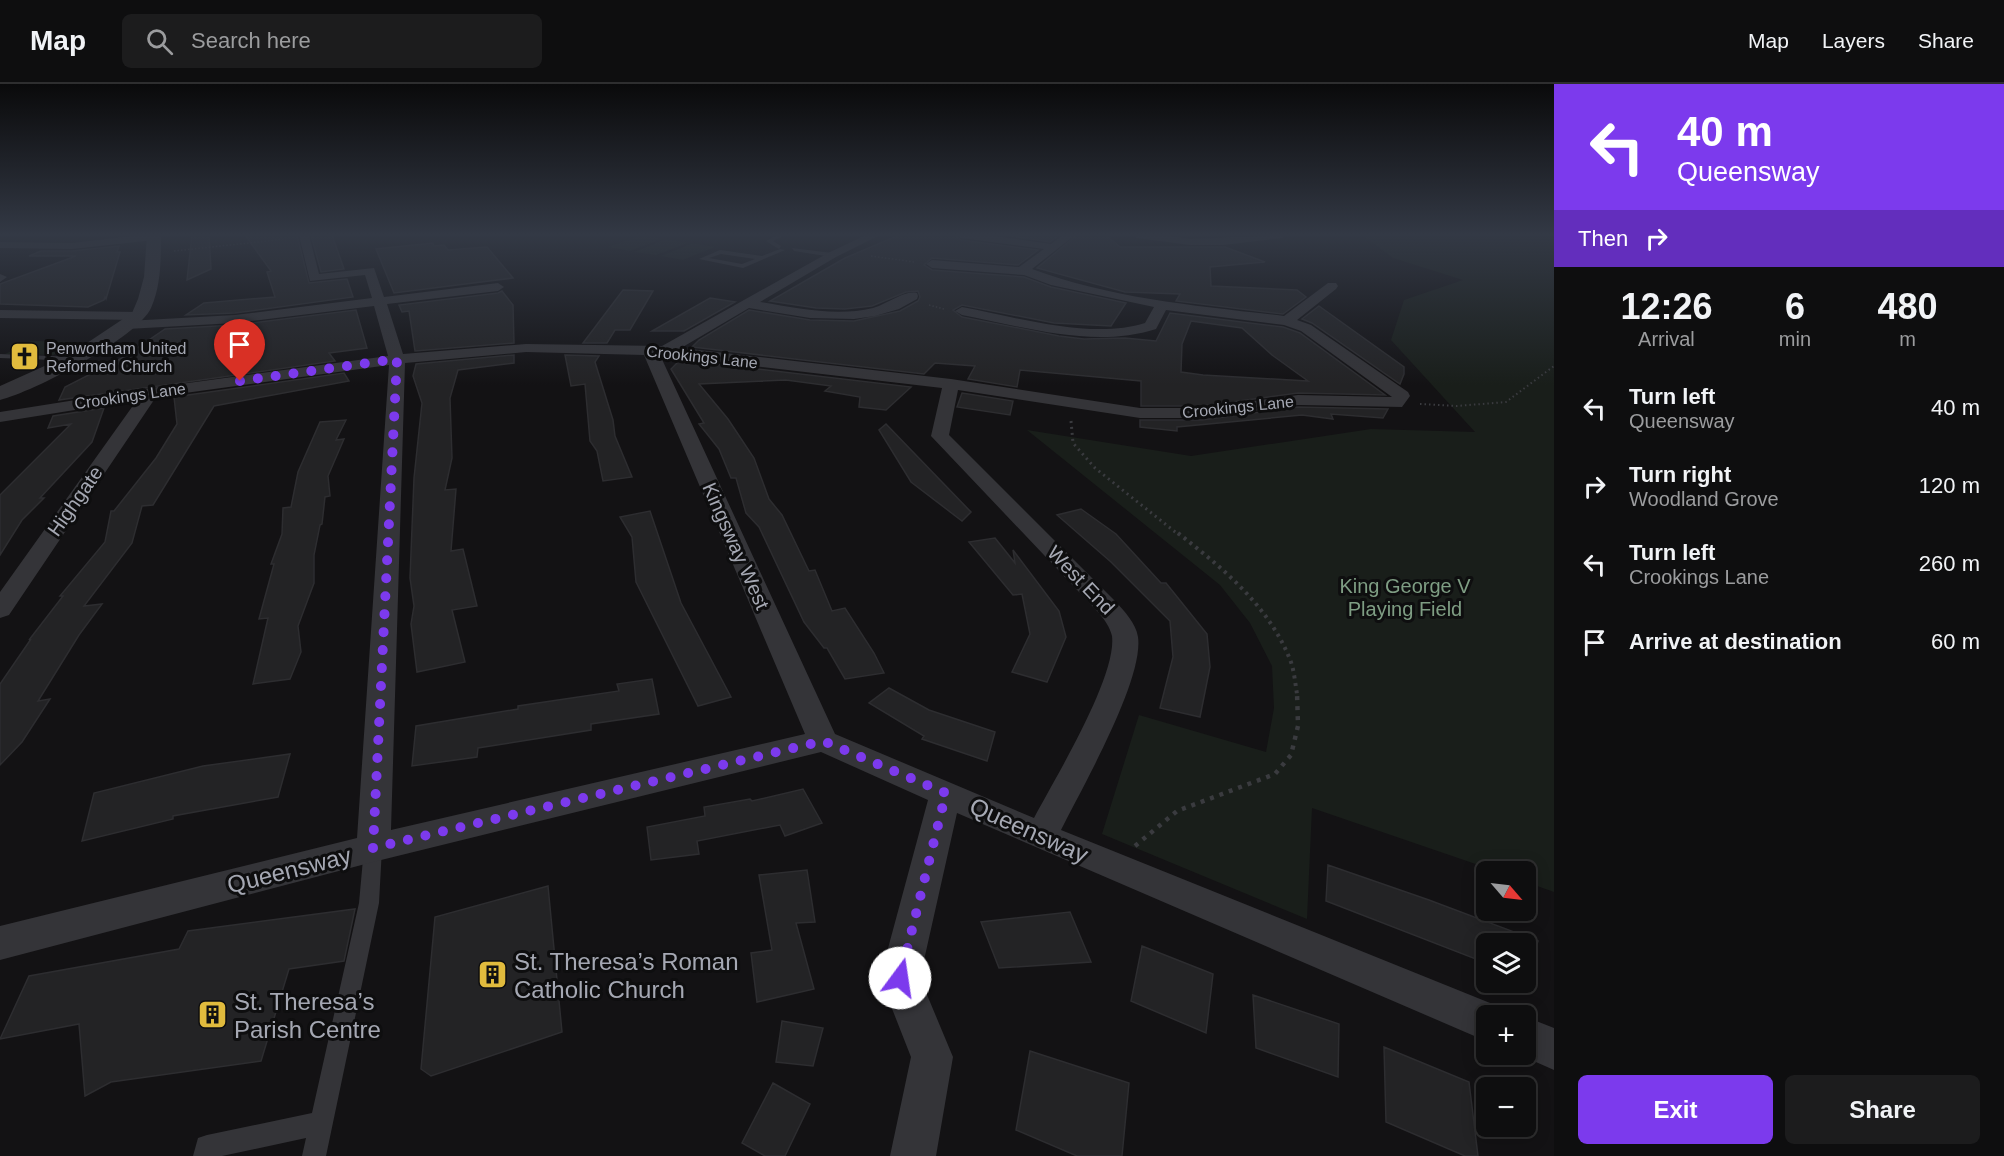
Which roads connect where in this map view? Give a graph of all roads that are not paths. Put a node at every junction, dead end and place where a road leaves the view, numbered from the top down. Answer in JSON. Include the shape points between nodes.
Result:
{"nodes":[{"id":1,"x":148,"y":285,"type":"edge"},
{"id":2,"x":375,"y":285,"type":"edge"},
{"id":3,"x":782,"y":285,"type":"edge"},
{"id":4,"x":1069,"y":285,"type":"edge"},
{"id":5,"x":1333,"y":286,"type":"dead end"},
{"id":6,"x":498,"y":287,"type":"dead end"},
{"id":7,"x":913,"y":300,"type":"dead end"},
{"id":8,"x":381,"y":301,"type":"junction"},
{"id":9,"x":748,"y":304,"type":"junction"},
{"id":10,"x":1162,"y":305,"type":"junction"},
{"id":11,"x":962,"y":311,"type":"dead end"},
{"id":12,"x":0,"y":314,"type":"edge"},
{"id":13,"x":132,"y":321,"type":"junction"},
{"id":14,"x":1287,"y":321,"type":"junction"},
{"id":15,"x":657,"y":351,"type":"junction"},
{"id":16,"x":0,"y":356,"type":"edge"},
{"id":17,"x":76,"y":359,"type":"junction"},
{"id":18,"x":397,"y":359,"type":"junction"},
{"id":19,"x":951,"y":384,"type":"junction"},
{"id":20,"x":0,"y":393,"type":"edge"},
{"id":21,"x":151,"y":393,"type":"junction"},
{"id":22,"x":0,"y":417,"type":"edge"},
{"id":23,"x":0,"y":610,"type":"edge"},
{"id":24,"x":823,"y":741,"type":"junction"},
{"id":25,"x":946,"y":793,"type":"junction"},
{"id":26,"x":1041,"y":836,"type":"junction"},
{"id":27,"x":373,"y":848,"type":"junction"},
{"id":28,"x":0,"y":943,"type":"edge"},
{"id":29,"x":1476,"y":1017,"type":"edge"},
{"id":30,"x":1536,"y":1041,"type":"edge"},
{"id":31,"x":1554,"y":1049,"type":"edge"},
{"id":32,"x":321,"y":1123,"type":"junction"},
{"id":33,"x":205,"y":1156,"type":"edge"},
{"id":34,"x":314,"y":1156,"type":"edge"},
{"id":35,"x":913,"y":1156,"type":"edge"}],
"edges":[{"from":1,"to":13,"type":"street","via":[[145,308]]},
{"from":2,"to":8,"type":"street"},
{"from":3,"to":9,"type":"street"},
{"from":4,"to":10,"type":"street"},
{"from":5,"to":14,"type":"street"},
{"from":6,"to":8,"type":"street"},
{"from":7,"to":9,"type":"street","via":[[862,314],[803,313]]},
{"from":8,"to":13,"type":"street","via":[[235,320]]},
{"from":8,"to":18,"type":"street"},
{"from":9,"to":15,"type":"street"},
{"from":10,"to":11,"type":"street","via":[[1151,326],[1132,333],[984,319]]},
{"from":10,"to":14,"type":"street"},
{"from":12,"to":13,"type":"street"},
{"from":13,"to":17,"type":"street"},
{"from":14,"to":19,"type":"street","name":"Crookings Lane","via":[[1306,328],[1399,399],[1298,400],[1202,413],[1140,413]]},
{"from":15,"to":18,"type":"street","name":"Crookings Lane","via":[[526,348]]},
{"from":15,"to":19,"type":"street","name":"Crookings Lane"},
{"from":15,"to":24,"type":"street","name":"Kingsway West"},
{"from":16,"to":17,"type":"lane"},
{"from":17,"to":20,"type":"street"},
{"from":18,"to":21,"type":"street","name":"Crookings Lane"},
{"from":18,"to":27,"type":"street"},
{"from":19,"to":26,"type":"street","name":"West End","via":[[940,436],[1119,620],[1125,637],[1125,654],[1109,700]]},
{"from":21,"to":22,"type":"street","name":"Crookings Lane"},
{"from":21,"to":23,"type":"street","name":"Highgate"},
{"from":24,"to":25,"type":"street","name":"Queensway"},
{"from":24,"to":27,"type":"street","name":"Queensway"},
{"from":25,"to":26,"type":"street","name":"Queensway"},
{"from":25,"to":35,"type":"street","via":[[900,978],[932,1057]]},
{"from":26,"to":29,"type":"street","name":"Queensway"},
{"from":27,"to":28,"type":"street","name":"Queensway"},
{"from":27,"to":32,"type":"lane","via":[[369,903]]},
{"from":30,"to":31,"type":"street"},
{"from":32,"to":33,"type":"lane","via":[[207,1147]]},
{"from":32,"to":34,"type":"lane"}]}
